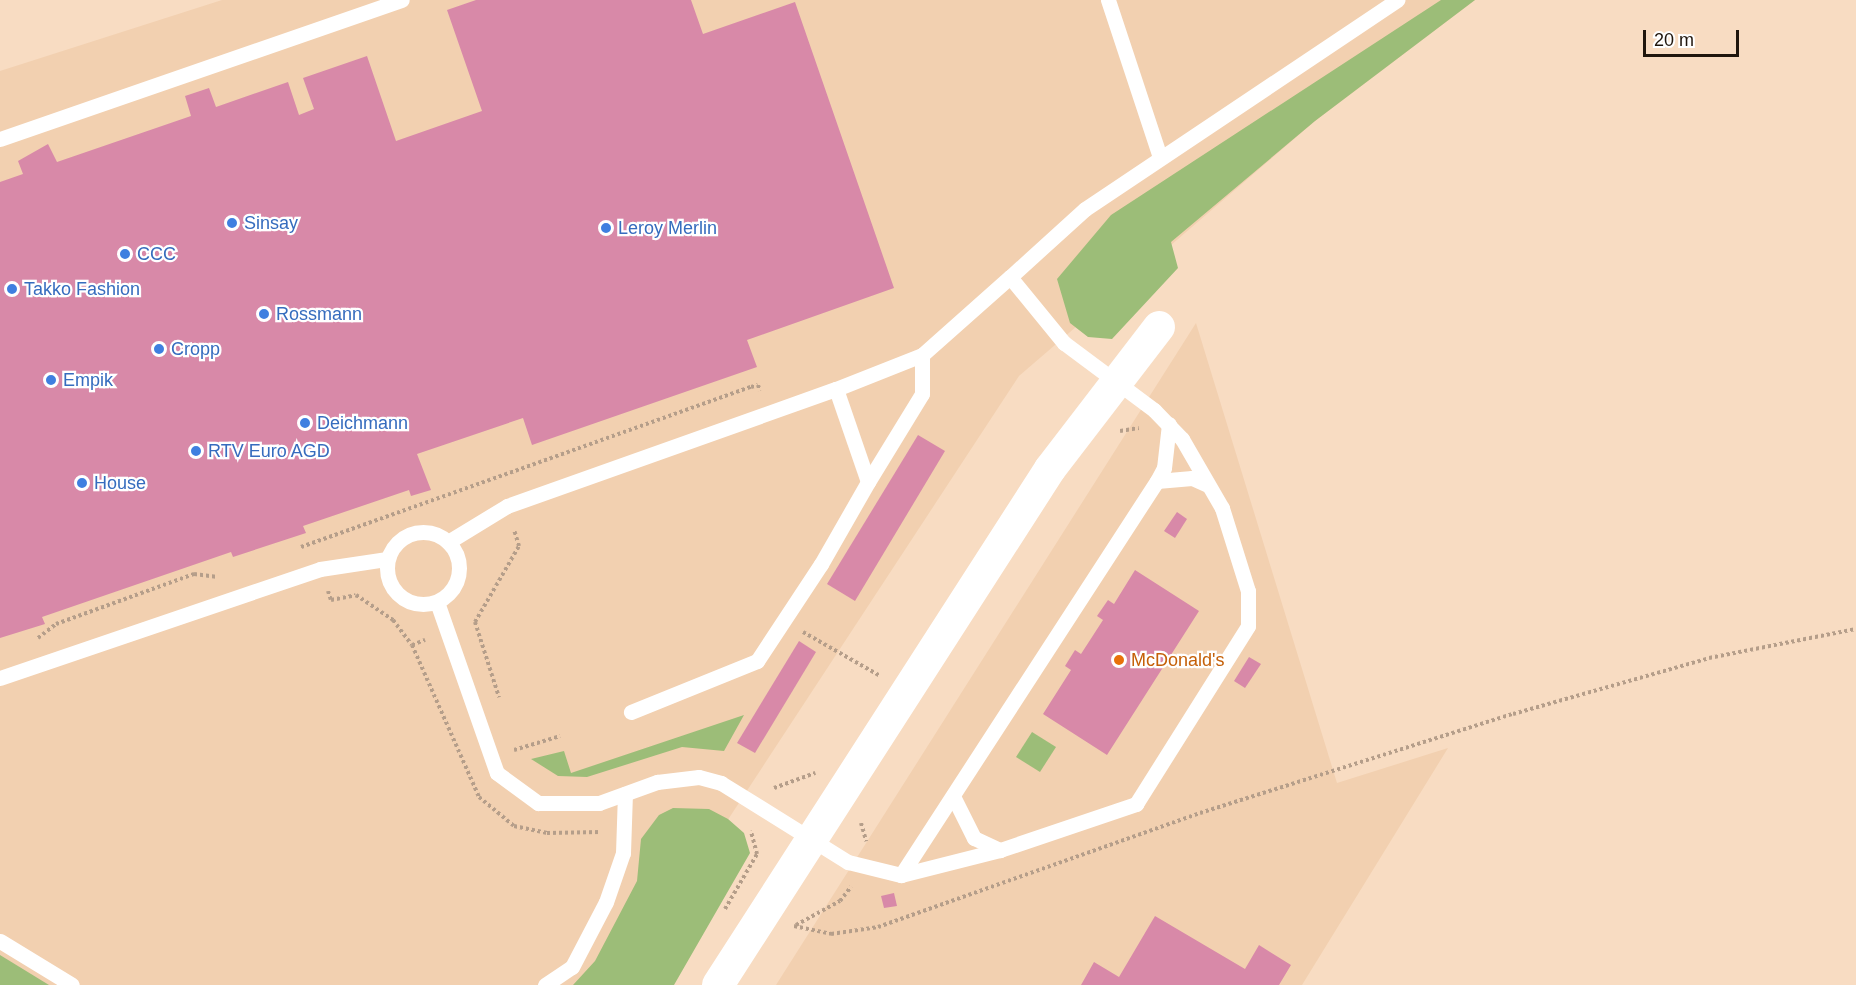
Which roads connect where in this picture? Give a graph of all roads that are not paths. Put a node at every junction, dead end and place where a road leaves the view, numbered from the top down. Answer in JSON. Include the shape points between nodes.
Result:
{"nodes":[{"id":1,"x":402,"y":0,"type":"edge"},
{"id":2,"x":1108,"y":0,"type":"edge"},
{"id":3,"x":1397,"y":0,"type":"edge"},
{"id":4,"x":0,"y":139,"type":"edge"},
{"id":5,"x":1160,"y":157,"type":"junction"},
{"id":6,"x":1010,"y":277,"type":"junction"},
{"id":7,"x":1160,"y":327,"type":"dead end"},
{"id":8,"x":922,"y":355,"type":"junction"},
{"id":9,"x":1116,"y":381,"type":"junction"},
{"id":10,"x":836,"y":388,"type":"junction"},
{"id":11,"x":1169,"y":424,"type":"junction"},
{"id":12,"x":1157,"y":481,"type":"junction"},
{"id":13,"x":868,"y":482,"type":"junction"},
{"id":14,"x":1208,"y":485,"type":"junction"},
{"id":15,"x":448,"y":542,"type":"junction"},
{"id":16,"x":387,"y":559,"type":"junction"},
{"id":17,"x":437,"y":602,"type":"junction"},
{"id":18,"x":0,"y":678,"type":"edge"},
{"id":19,"x":631,"y":712,"type":"dead end"},
{"id":20,"x":625,"y":794,"type":"junction"},
{"id":21,"x":953,"y":796,"type":"junction"},
{"id":22,"x":810,"y":841,"type":"junction"},
{"id":23,"x":1000,"y":850,"type":"junction"},
{"id":24,"x":901,"y":875,"type":"junction"},
{"id":25,"x":0,"y":941,"type":"edge"},
{"id":26,"x":72,"y":985,"type":"edge"},
{"id":27,"x":544,"y":985,"type":"edge"},
{"id":28,"x":718,"y":985,"type":"edge"}],
"edges":[{"from":1,"to":4,"type":"lane"},
{"from":2,"to":5,"type":"lane"},
{"from":3,"to":5,"type":"lane"},
{"from":5,"to":6,"type":"lane","via":[[1085,209]]},
{"from":6,"to":8,"type":"lane"},
{"from":6,"to":9,"type":"lane","via":[[1064,343]]},
{"from":7,"to":9,"type":"street"},
{"from":8,"to":10,"type":"lane"},
{"from":8,"to":13,"type":"lane","via":[[922,394]]},
{"from":9,"to":11,"type":"lane"},
{"from":9,"to":22,"type":"street","via":[[1050,469]]},
{"from":10,"to":13,"type":"lane"},
{"from":10,"to":15,"type":"lane","via":[[507,506]]},
{"from":11,"to":12,"type":"lane","via":[[1164,468]]},
{"from":11,"to":14,"type":"lane"},
{"from":12,"to":14,"type":"lane","via":[[1192,478]]},
{"from":12,"to":21,"type":"lane"},
{"from":13,"to":19,"type":"lane","via":[[757,661]]},
{"from":14,"to":23,"type":"lane","via":[[1222,508],[1248,591],[1248,626],[1136,804]]},
{"from":15,"to":16,"type":"lane","via":[[429,532],[408,535]]},
{"from":15,"to":17,"type":"lane","via":[[458,559],[458,576]]},
{"from":16,"to":17,"type":"lane","via":[[387,576],[399,596],[413,603]]},
{"from":16,"to":18,"type":"lane","via":[[300,575]]},
{"from":17,"to":20,"type":"lane","via":[[497,773],[538,803],[570,807]]},
{"from":20,"to":22,"type":"lane","via":[[699,777],[721,783]]},
{"from":20,"to":27,"type":"lane","via":[[623,853],[606,902],[572,967]]},
{"from":21,"to":23,"type":"lane","via":[[974,838]]},
{"from":21,"to":24,"type":"lane"},
{"from":22,"to":24,"type":"lane","via":[[866,869]]},
{"from":22,"to":28,"type":"street","via":[[775,927]]},
{"from":23,"to":24,"type":"lane"},
{"from":25,"to":26,"type":"lane"}]}
